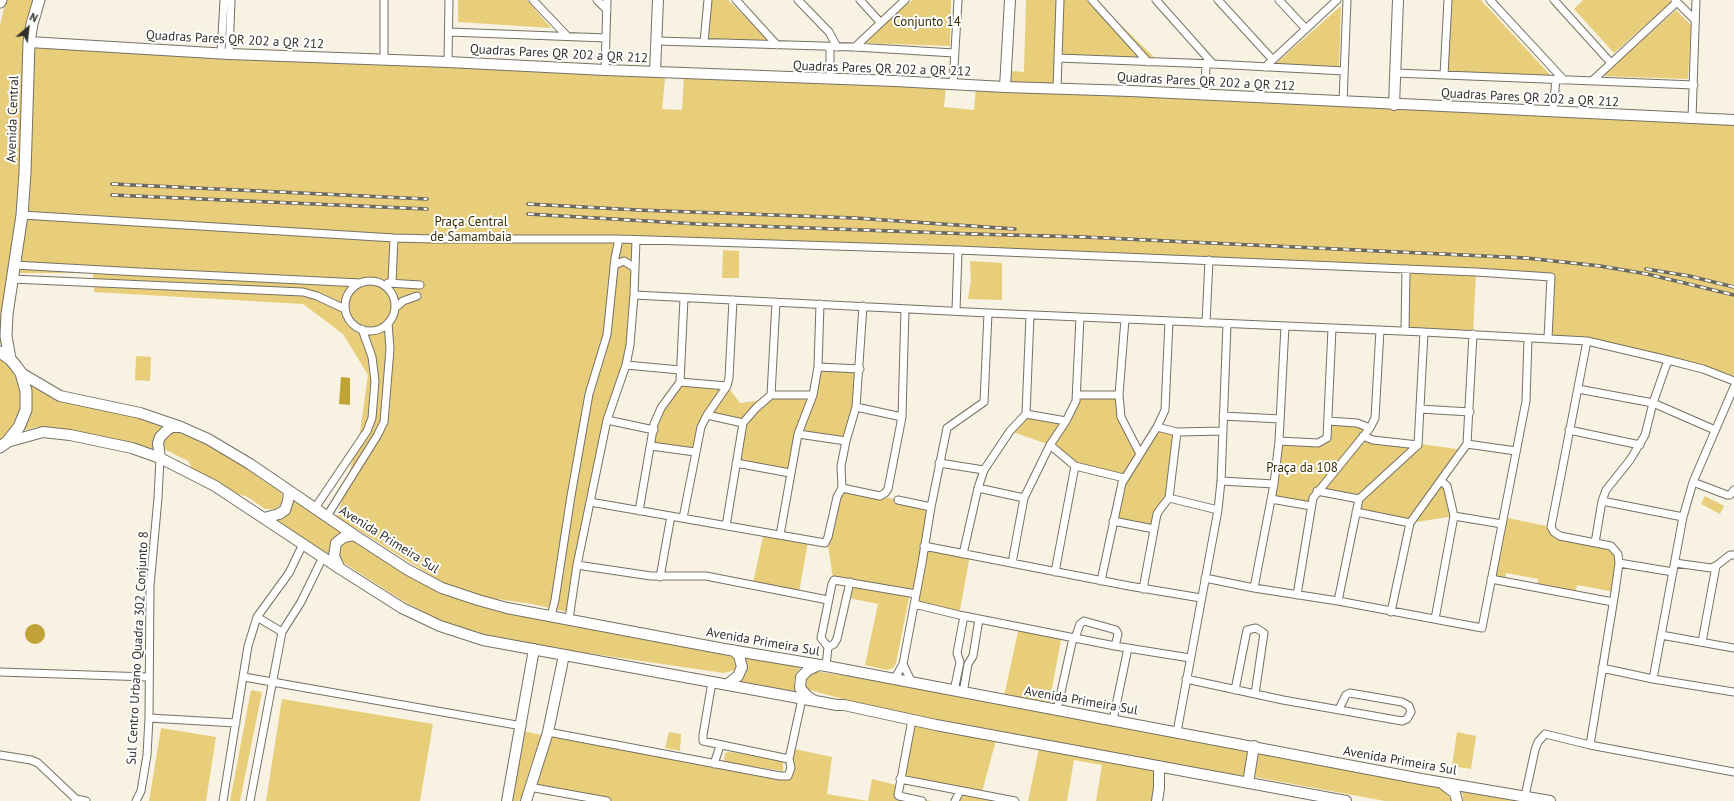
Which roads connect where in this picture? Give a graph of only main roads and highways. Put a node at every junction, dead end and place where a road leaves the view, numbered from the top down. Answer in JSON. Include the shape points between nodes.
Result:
{"nodes":[{"id":1,"x":39,"y":0,"type":"edge"},
{"id":2,"x":658,"y":0,"type":"edge"},
{"id":3,"x":1010,"y":0,"type":"edge"},
{"id":4,"x":1398,"y":0,"type":"edge"},
{"id":5,"x":29,"y":42,"type":"junction"},
{"id":6,"x":655,"y":72,"type":"junction"},
{"id":7,"x":1004,"y":87,"type":"junction"},
{"id":8,"x":1394,"y":105,"type":"junction"},
{"id":9,"x":1734,"y":120,"type":"edge"},
{"id":10,"x":0,"y":352,"type":"edge"},
{"id":11,"x":10,"y":358,"type":"junction"},
{"id":12,"x":21,"y":373,"type":"junction"},
{"id":13,"x":181,"y":427,"type":"junction"},
{"id":14,"x":4,"y":444,"type":"edge"},
{"id":15,"x":160,"y":458,"type":"junction"},
{"id":16,"x":289,"y":490,"type":"junction"},
{"id":17,"x":264,"y":518,"type":"junction"},
{"id":18,"x":354,"y":535,"type":"junction"},
{"id":19,"x":339,"y":568,"type":"junction"},
{"id":20,"x":534,"y":649,"type":"junction"},
{"id":21,"x":734,"y":650,"type":"junction"},
{"id":22,"x":564,"y":654,"type":"junction"},
{"id":23,"x":822,"y":666,"type":"junction"},
{"id":24,"x":728,"y":684,"type":"junction"},
{"id":25,"x":814,"y":700,"type":"junction"},
{"id":26,"x":1254,"y":746,"type":"junction"},
{"id":27,"x":1163,"y":767,"type":"junction"},
{"id":28,"x":1438,"y":781,"type":"junction"},
{"id":29,"x":1248,"y":782,"type":"junction"},
{"id":30,"x":1523,"y":798,"type":"edge"},
{"id":31,"x":507,"y":801,"type":"edge"},
{"id":32,"x":526,"y":801,"type":"edge"},
{"id":33,"x":1157,"y":801,"type":"edge"},
{"id":34,"x":1346,"y":801,"type":"edge"},
{"id":35,"x":1457,"y":801,"type":"edge"},
{"id":36,"x":1550,"y":801,"type":"edge"}],
"edges":[{"from":1,"to":5,"type":"main road","name":"Avenida Central"},
{"from":2,"to":6,"type":"main road"},
{"from":3,"to":7,"type":"main road"},
{"from":4,"to":8,"type":"main road"},
{"from":5,"to":6,"type":"main road","name":"Quadras Pares QR 202 a QR 212"},
{"from":5,"to":11,"type":"main road","name":"Avenida Central","via":[[22,214],[7,314],[6,336]]},
{"from":6,"to":7,"type":"main road","name":"Quadras Pares QR 202 a QR 212"},
{"from":7,"to":8,"type":"main road","name":"Quadras Pares QR 202 a QR 212"},
{"from":8,"to":9,"type":"main road","name":"Quadras Pares QR 202 a QR 212"},
{"from":10,"to":11,"type":"main road"},
{"from":11,"to":12,"type":"main road"},
{"from":12,"to":13,"type":"main road","name":"Avenida Primeira Sul","via":[[60,396],[140,413]]},
{"from":12,"to":14,"type":"main road","via":[[26,391],[26,410],[19,427]]},
{"from":13,"to":15,"type":"main road","via":[[166,430],[160,438]]},
{"from":13,"to":16,"type":"main road","name":"Avenida Primeira Sul","via":[[243,460]]},
{"from":14,"to":15,"type":"main road","via":[[43,432],[132,448]]},
{"from":15,"to":17,"type":"main road","via":[[215,486]]},
{"from":16,"to":17,"type":"main road","via":[[285,510]]},
{"from":16,"to":18,"type":"main road","name":"Avenida Primeira Sul"},
{"from":17,"to":19,"type":"main road"},
{"from":18,"to":19,"type":"main road","via":[[341,538],[335,547],[334,556]]},
{"from":18,"to":21,"type":"main road","name":"Avenida Primeira Sul","via":[[408,570],[466,597],[551,616]]},
{"from":19,"to":20,"type":"main road","via":[[402,608],[440,626],[483,640]]},
{"from":20,"to":22,"type":"main road"},
{"from":20,"to":31,"type":"main road"},
{"from":21,"to":23,"type":"main road","name":"Avenida Primeira Sul"},
{"from":21,"to":24,"type":"main road","via":[[742,667],[738,676]]},
{"from":22,"to":24,"type":"main road"},
{"from":22,"to":32,"type":"main road","via":[[548,732]]},
{"from":23,"to":25,"type":"main road","via":[[805,672],[800,680],[800,688]]},
{"from":23,"to":26,"type":"main road","name":"Avenida Primeira Sul"},
{"from":24,"to":25,"type":"main road"},
{"from":25,"to":27,"type":"main road"},
{"from":26,"to":28,"type":"main road","name":"Avenida Primeira Sul"},
{"from":26,"to":29,"type":"main road"},
{"from":27,"to":29,"type":"main road"},
{"from":27,"to":33,"type":"main road"},
{"from":28,"to":30,"type":"main road","name":"Avenida Primeira Sul"},
{"from":28,"to":35,"type":"main road","via":[[1452,789]]},
{"from":29,"to":34,"type":"main road"},
{"from":30,"to":36,"type":"main road","name":"Avenida Primeira Sul"}]}
